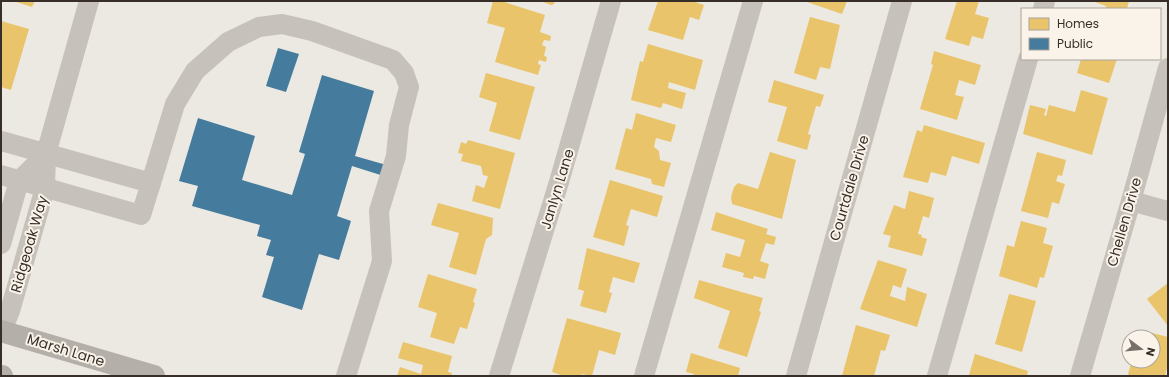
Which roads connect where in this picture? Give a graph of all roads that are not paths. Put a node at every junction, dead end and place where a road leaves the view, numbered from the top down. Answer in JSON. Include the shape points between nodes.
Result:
{"nodes":[{"id":1,"x":89,"y":1,"type":"edge"},
{"id":2,"x":611,"y":1,"type":"edge"},
{"id":3,"x":753,"y":1,"type":"edge"},
{"id":4,"x":902,"y":1,"type":"edge"},
{"id":5,"x":1028,"y":60,"type":"edge"},
{"id":6,"x":1168,"y":68,"type":"edge"},
{"id":7,"x":1,"y":141,"type":"edge"},
{"id":8,"x":46,"y":154,"type":"junction"},
{"id":9,"x":10,"y":178,"type":"edge"},
{"id":10,"x":151,"y":184,"type":"junction"},
{"id":11,"x":45,"y":188,"type":"junction"},
{"id":12,"x":1131,"y":201,"type":"junction"},
{"id":13,"x":1168,"y":211,"type":"edge"},
{"id":14,"x":1,"y":244,"type":"edge"},
{"id":15,"x":1,"y":331,"type":"edge"},
{"id":16,"x":154,"y":376,"type":"edge"},
{"id":17,"x":346,"y":376,"type":"edge"},
{"id":18,"x":499,"y":376,"type":"edge"},
{"id":19,"x":644,"y":376,"type":"edge"},
{"id":20,"x":796,"y":376,"type":"edge"},
{"id":21,"x":937,"y":376,"type":"edge"},
{"id":22,"x":1080,"y":376,"type":"edge"}],
"edges":[{"from":1,"to":8,"type":"street","name":"Ridgeoak Way"},
{"from":2,"to":18,"type":"street","name":"Janlyn Lane"},
{"from":3,"to":19,"type":"street"},
{"from":4,"to":20,"type":"street","name":"Courtdale Drive"},
{"from":5,"to":21,"type":"street"},
{"from":6,"to":12,"type":"street","name":"Chellen Drive"},
{"from":7,"to":8,"type":"street"},
{"from":8,"to":9,"type":"street","name":"Ridgeoak Way"},
{"from":8,"to":10,"type":"street"},
{"from":8,"to":11,"type":"street","name":"Ridgeoak Way"},
{"from":9,"to":11,"type":"street"},
{"from":9,"to":14,"type":"street","name":"Ridgeoak Way"},
{"from":10,"to":11,"type":"street","via":[[141,215]]},
{"from":10,"to":17,"type":"street","via":[[175,104],[195,71],[228,42],[259,27],[282,24],[312,31],[392,60],[404,73],[409,87],[399,125],[396,156],[379,211],[382,261]]},
{"from":11,"to":15,"type":"street","name":"Ridgeoak Way","via":[[10,311]]},
{"from":12,"to":13,"type":"street"},
{"from":12,"to":22,"type":"street","name":"Chellen Drive"},
{"from":15,"to":16,"type":"main road","name":"Marsh Lane"}]}
